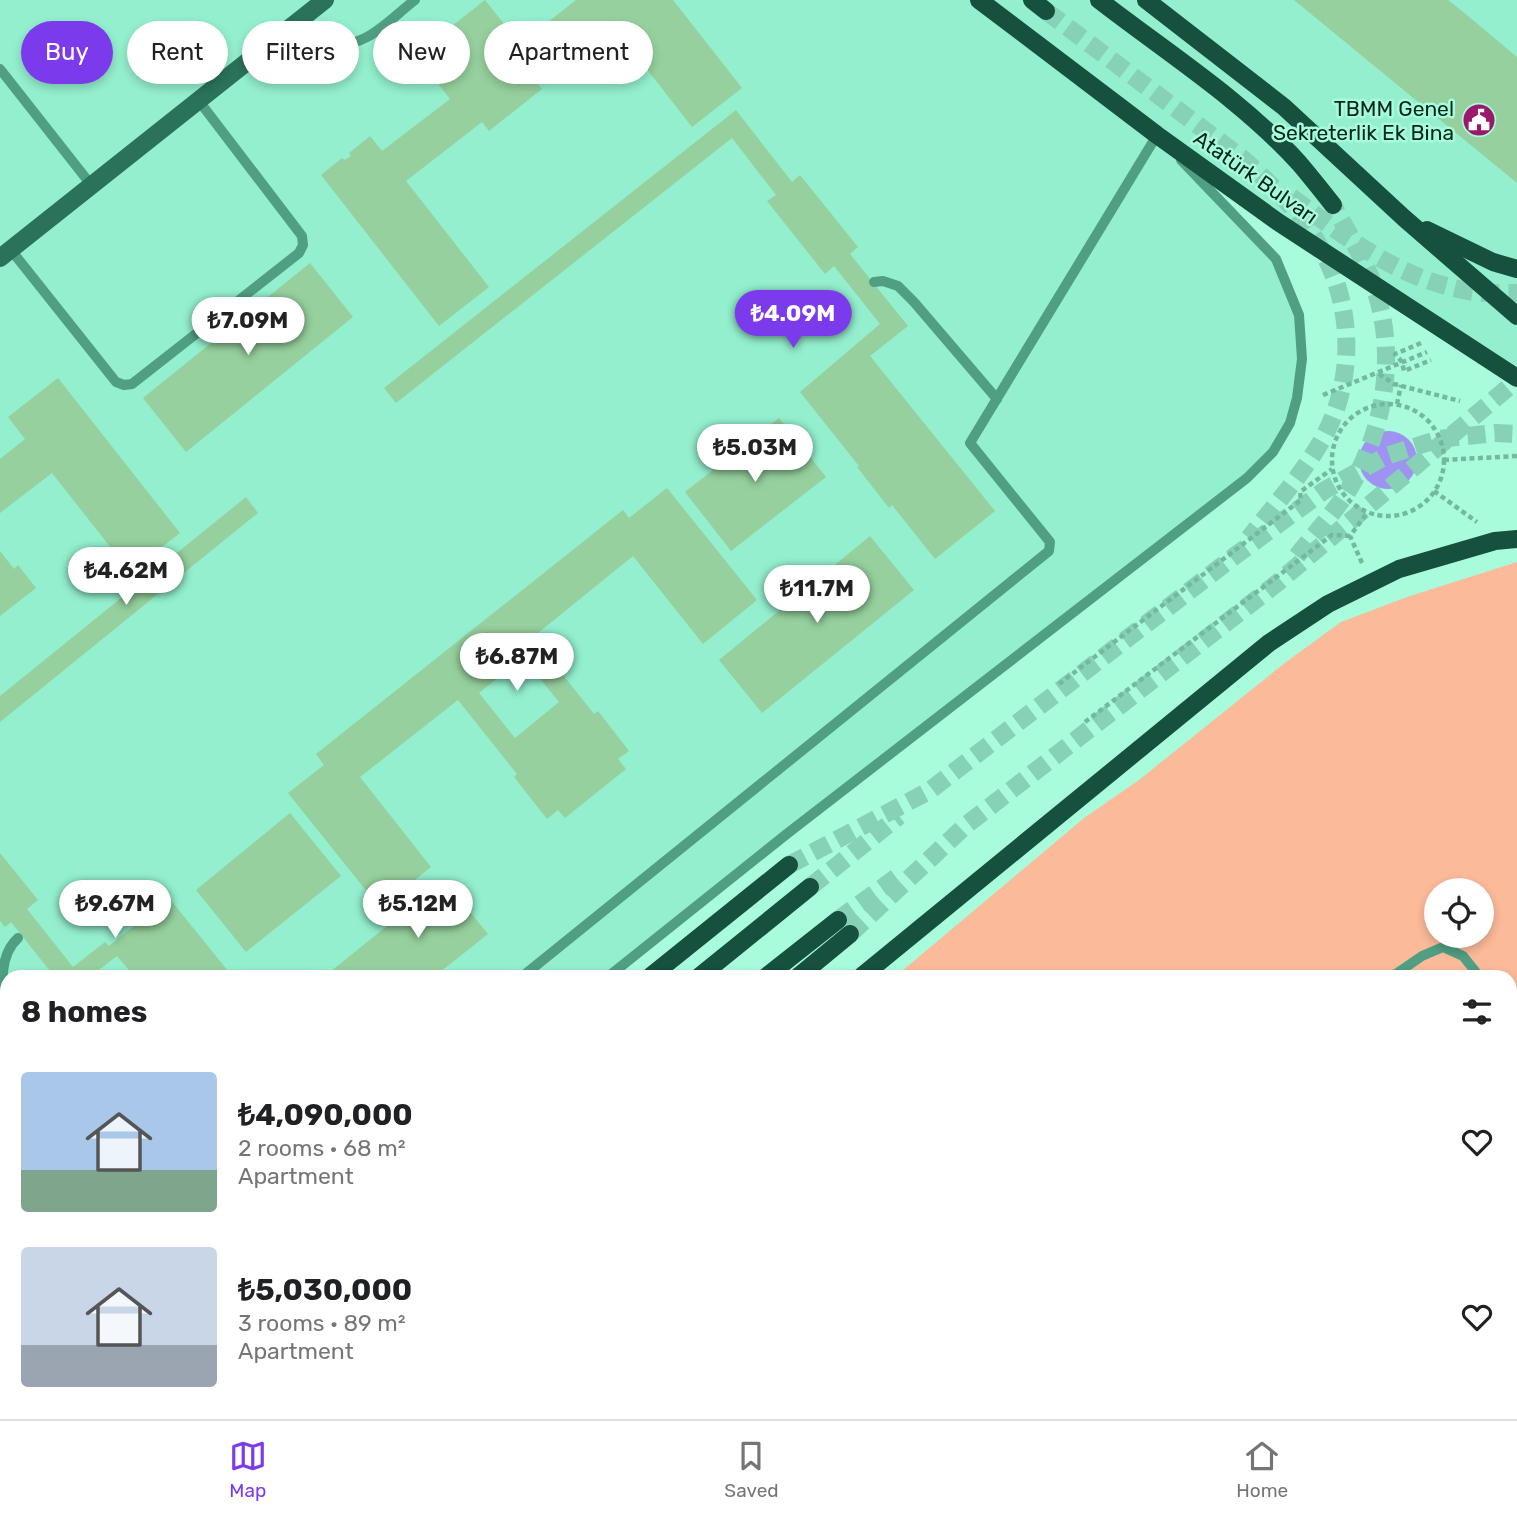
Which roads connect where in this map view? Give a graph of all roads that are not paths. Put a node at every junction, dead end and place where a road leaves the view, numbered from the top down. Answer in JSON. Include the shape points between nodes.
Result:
{"nodes":[{"id":1,"x":325,"y":0,"type":"edge"},
{"id":2,"x":415,"y":0,"type":"edge"},
{"id":3,"x":979,"y":0,"type":"edge"},
{"id":4,"x":1099,"y":0,"type":"edge"},
{"id":5,"x":1146,"y":0,"type":"edge"},
{"id":6,"x":299,"y":21,"type":"edge"},
{"id":7,"x":359,"y":41,"type":"edge"},
{"id":8,"x":242,"y":67,"type":"edge"},
{"id":9,"x":0,"y":69,"type":"edge"},
{"id":10,"x":199,"y":101,"type":"junction"},
{"id":11,"x":1157,"y":135,"type":"junction"},
{"id":12,"x":92,"y":186,"type":"junction"},
{"id":13,"x":1333,"y":205,"type":"tunnel mouth"},
{"id":14,"x":1404,"y":218,"type":"junction"},
{"id":15,"x":6,"y":254,"type":"edge"},
{"id":16,"x":1517,"y":270,"type":"edge"},
{"id":17,"x":874,"y":282,"type":"dead end"},
{"id":18,"x":1517,"y":316,"type":"edge"},
{"id":19,"x":1517,"y":378,"type":"edge"},
{"id":20,"x":997,"y":399,"type":"junction"},
{"id":21,"x":1517,"y":539,"type":"edge"},
{"id":22,"x":789,"y":865,"type":"tunnel mouth"},
{"id":23,"x":810,"y":887,"type":"tunnel mouth"},
{"id":24,"x":18,"y":938,"type":"dead end"},
{"id":25,"x":2,"y":970,"type":"edge"},
{"id":26,"x":530,"y":970,"type":"edge"},
{"id":27,"x":617,"y":970,"type":"edge"},
{"id":28,"x":658,"y":970,"type":"edge"},
{"id":29,"x":707,"y":970,"type":"edge"},
{"id":30,"x":776,"y":970,"type":"edge"},
{"id":31,"x":805,"y":970,"type":"edge"},
{"id":32,"x":869,"y":970,"type":"edge"},
{"id":33,"x":1402,"y":970,"type":"edge"},
{"id":34,"x":1474,"y":970,"type":"edge"}],
"edges":[{"from":1,"to":6,"type":"street"},
{"from":2,"to":7,"type":"lane"},
{"from":3,"to":11,"type":"main road","name":"Atatürk Bulvarı"},
{"from":4,"to":13,"type":"main road","via":[[1261,127],[1300,164]]},
{"from":5,"to":14,"type":"main road","via":[[1284,107]]},
{"from":8,"to":10,"type":"street"},
{"from":9,"to":12,"type":"lane"},
{"from":10,"to":12,"type":"street"},
{"from":10,"to":15,"type":"lane","via":[[302,236],[299,253],[132,384],[124,385],[116,382]]},
{"from":11,"to":19,"type":"main road","name":"Atatürk Bulvarı","via":[[1278,222]]},
{"from":11,"to":20,"type":"lane"},
{"from":11,"to":27,"type":"lane","via":[[1276,260],[1299,315],[1302,359],[1297,398],[1290,423],[1273,452],[1247,478]]},
{"from":12,"to":15,"type":"street"},
{"from":14,"to":16,"type":"main road"},
{"from":14,"to":18,"type":"main road"},
{"from":17,"to":20,"type":"lane","via":[[898,286]]},
{"from":20,"to":26,"type":"lane","via":[[970,443],[1050,542],[1049,551]]},
{"from":21,"to":32,"type":"main road","via":[[1399,569],[1328,604],[1269,643]]},
{"from":22,"to":28,"type":"main road"},
{"from":23,"to":29,"type":"main road"},
{"from":24,"to":25,"type":"lane"},
{"from":30,"to":31,"type":"main road","via":[[844,927]]},
{"from":33,"to":34,"type":"lane","via":[[1443,947],[1463,956]]}]}
